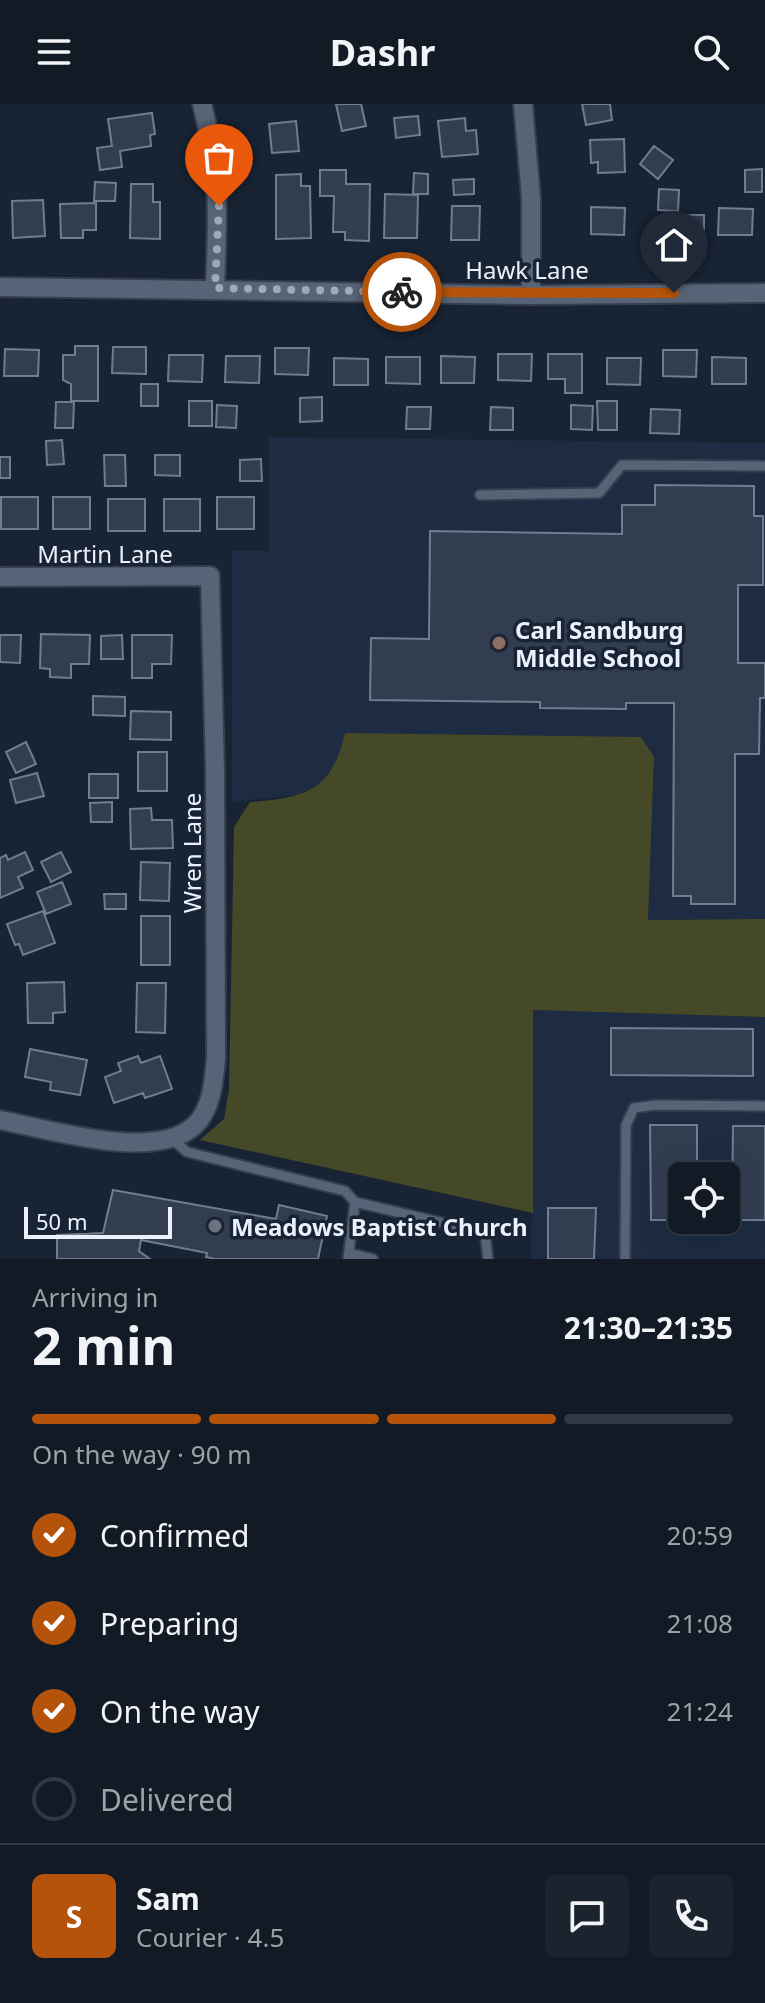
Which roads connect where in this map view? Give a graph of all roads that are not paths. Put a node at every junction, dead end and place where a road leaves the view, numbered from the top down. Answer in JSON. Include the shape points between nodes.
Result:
{"nodes":[{"id":1,"x":202,"y":104,"type":"edge"},
{"id":2,"x":523,"y":104,"type":"edge"},
{"id":3,"x":0,"y":287,"type":"edge"},
{"id":4,"x":215,"y":288,"type":"junction"},
{"id":5,"x":765,"y":293,"type":"edge"},
{"id":6,"x":531,"y":295,"type":"junction"},
{"id":7,"x":765,"y":466,"type":"edge"},
{"id":8,"x":480,"y":495,"type":"dead end"},
{"id":9,"x":210,"y":576,"type":"joint"},
{"id":10,"x":0,"y":577,"type":"edge"},
{"id":11,"x":765,"y":1106,"type":"edge"},
{"id":12,"x":0,"y":1120,"type":"edge"},
{"id":13,"x":172,"y":1139,"type":"junction"},
{"id":14,"x":355,"y":1202,"type":"junction"},
{"id":15,"x":348,"y":1256,"type":"edge"},
{"id":16,"x":373,"y":1259,"type":"edge"},
{"id":17,"x":488,"y":1259,"type":"edge"},
{"id":18,"x":625,"y":1259,"type":"edge"}],
"edges":[{"from":1,"to":4,"type":"street","via":[[215,154],[219,206]]},
{"from":2,"to":6,"type":"street","via":[[531,198]]},
{"from":3,"to":4,"type":"street","name":"Hawk Lane"},
{"from":4,"to":6,"type":"street","name":"Hawk Lane"},
{"from":5,"to":6,"type":"street","name":"Hawk Lane"},
{"from":7,"to":8,"type":"lane","via":[[622,465],[599,493]]},
{"from":9,"to":10,"type":"street","name":"Martin Lane"},
{"from":9,"to":13,"type":"street","name":"Wren Lane","via":[[214,1089],[196,1125]]},
{"from":11,"to":18,"type":"lane","via":[[634,1108],[626,1125]]},
{"from":12,"to":13,"type":"street","via":[[139,1144]]},
{"from":13,"to":14,"type":"lane","via":[[187,1152],[335,1187]]},
{"from":14,"to":15,"type":"lane"},
{"from":14,"to":17,"type":"lane","via":[[485,1233]]},
{"from":15,"to":16,"type":"lane"}]}
